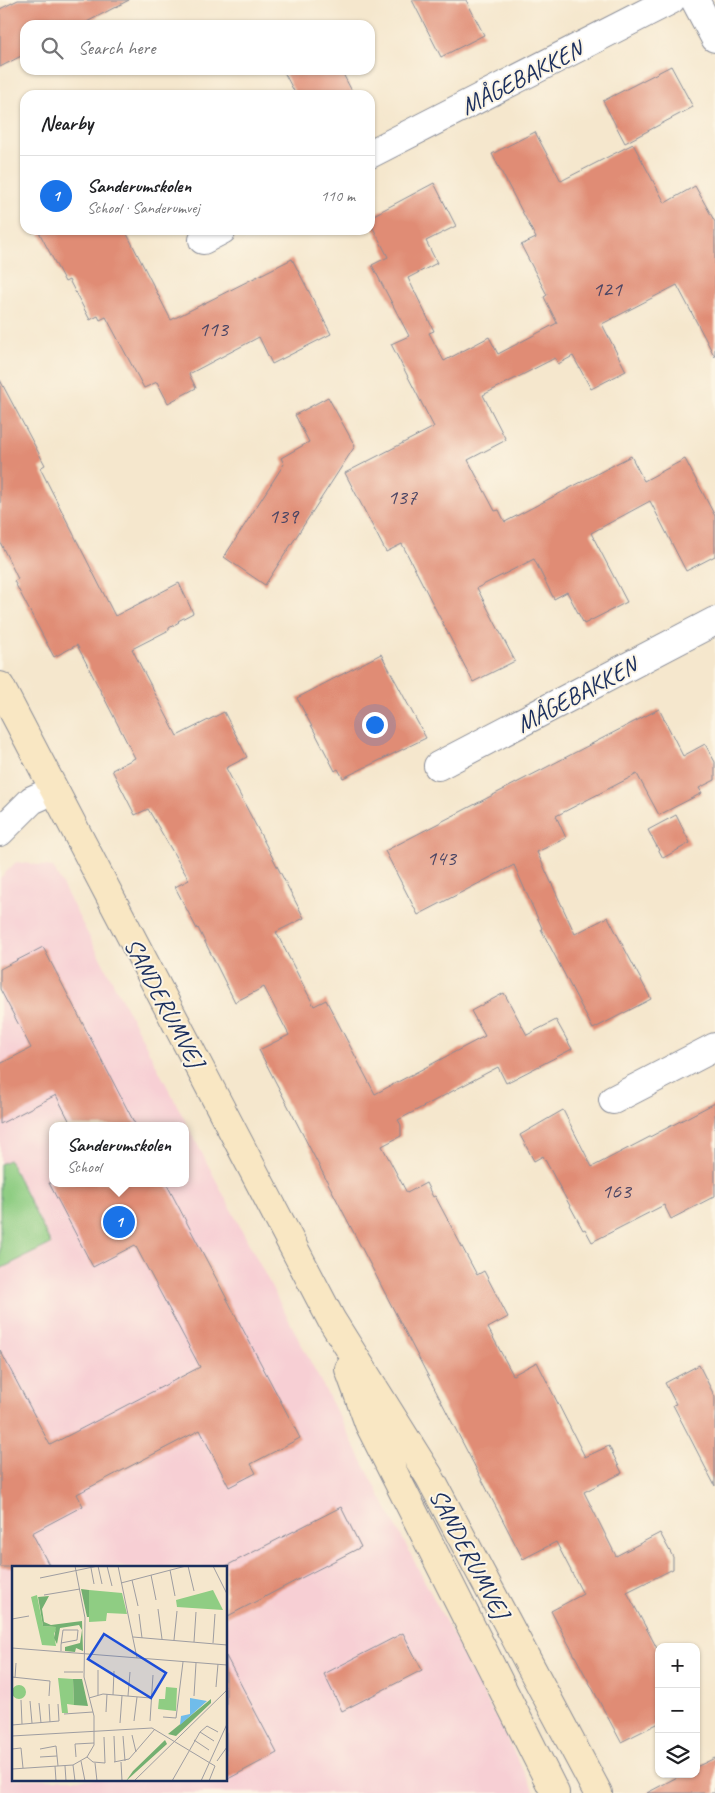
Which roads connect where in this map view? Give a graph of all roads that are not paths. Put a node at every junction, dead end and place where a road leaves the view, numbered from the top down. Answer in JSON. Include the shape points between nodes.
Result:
{"nodes":[{"id":1,"x":671,"y":0,"type":"edge"},
{"id":2,"x":695,"y":0,"type":"edge"},
{"id":3,"x":715,"y":38,"type":"edge"},
{"id":4,"x":375,"y":151,"type":"edge"},
{"id":5,"x":715,"y":621,"type":"edge"},
{"id":6,"x":0,"y":686,"type":"edge"},
{"id":7,"x":438,"y":766,"type":"dead end"},
{"id":8,"x":54,"y":790,"type":"junction"},
{"id":9,"x":0,"y":832,"type":"edge"},
{"id":10,"x":715,"y":1047,"type":"edge"},
{"id":11,"x":613,"y":1100,"type":"dead end"},
{"id":12,"x":331,"y":1318,"type":"junction"},
{"id":13,"x":555,"y":1793,"type":"edge"},
{"id":14,"x":598,"y":1793,"type":"edge"}],
"edges":[{"from":1,"to":4,"type":"street","name":"MÅGEBAKKEN"},
{"from":2,"to":3,"type":"street"},
{"from":5,"to":7,"type":"street","name":"MÅGEBAKKEN"},
{"from":6,"to":8,"type":"street","name":"SANDERUMVEJ"},
{"from":8,"to":9,"type":"street","via":[[32,800]]},
{"from":8,"to":12,"type":"street","name":"SANDERUMVEJ"},
{"from":10,"to":11,"type":"street"},
{"from":12,"to":13,"type":"street","name":"SANDERUMVEJ","via":[[369,1424]]},
{"from":12,"to":14,"type":"street","name":"SANDERUMVEJ","via":[[429,1476]]}]}
